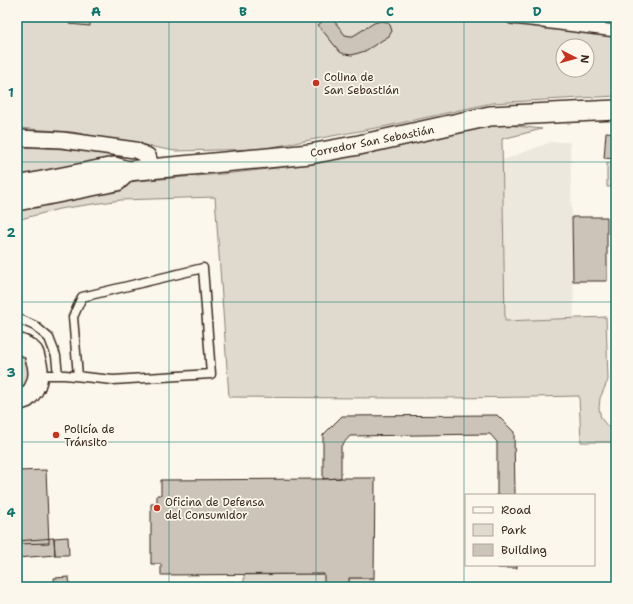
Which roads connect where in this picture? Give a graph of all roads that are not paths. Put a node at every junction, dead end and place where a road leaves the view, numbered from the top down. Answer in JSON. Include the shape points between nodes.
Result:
{"nodes":[{"id":1,"x":512,"y":18,"type":"edge"},
{"id":2,"x":616,"y":31,"type":"edge"},
{"id":3,"x":616,"y":110,"type":"edge"},
{"id":4,"x":17,"y":138,"type":"edge"},
{"id":5,"x":152,"y":169,"type":"junction"},
{"id":6,"x":128,"y":171,"type":"junction"},
{"id":7,"x":17,"y":186,"type":"edge"},
{"id":8,"x":17,"y":201,"type":"edge"},
{"id":9,"x":17,"y":318,"type":"edge"},
{"id":10,"x":17,"y":343,"type":"edge"},
{"id":11,"x":38,"y":375,"type":"junction"},
{"id":12,"x":58,"y":375,"type":"junction"},
{"id":13,"x":78,"y":376,"type":"junction"},
{"id":14,"x":17,"y":401,"type":"edge"}],
"edges":[{"from":1,"to":2,"type":"street"},
{"from":3,"to":5,"type":"street","name":"Corredor San Sebastián","via":[[490,116],[310,154]]},
{"from":4,"to":5,"type":"street","via":[[62,140],[136,150],[148,156]]},
{"from":5,"to":6,"type":"street","name":"Corredor San Sebastián"},
{"from":6,"to":7,"type":"street","name":"Corredor San Sebastián","via":[[114,167]]},
{"from":6,"to":8,"type":"street","name":"Corredor San Sebastián","via":[[116,181]]},
{"from":9,"to":12,"type":"lane","via":[[35,326],[49,338],[56,356]]},
{"from":10,"to":11,"type":"street","via":[[33,352]]},
{"from":11,"to":12,"type":"lane"},
{"from":11,"to":14,"type":"street","via":[[33,390],[25,398]]},
{"from":12,"to":13,"type":"lane"},
{"from":13,"to":13,"type":"lane","via":[[112,380],[211,374],[203,268],[82,297],[72,317]]}]}
